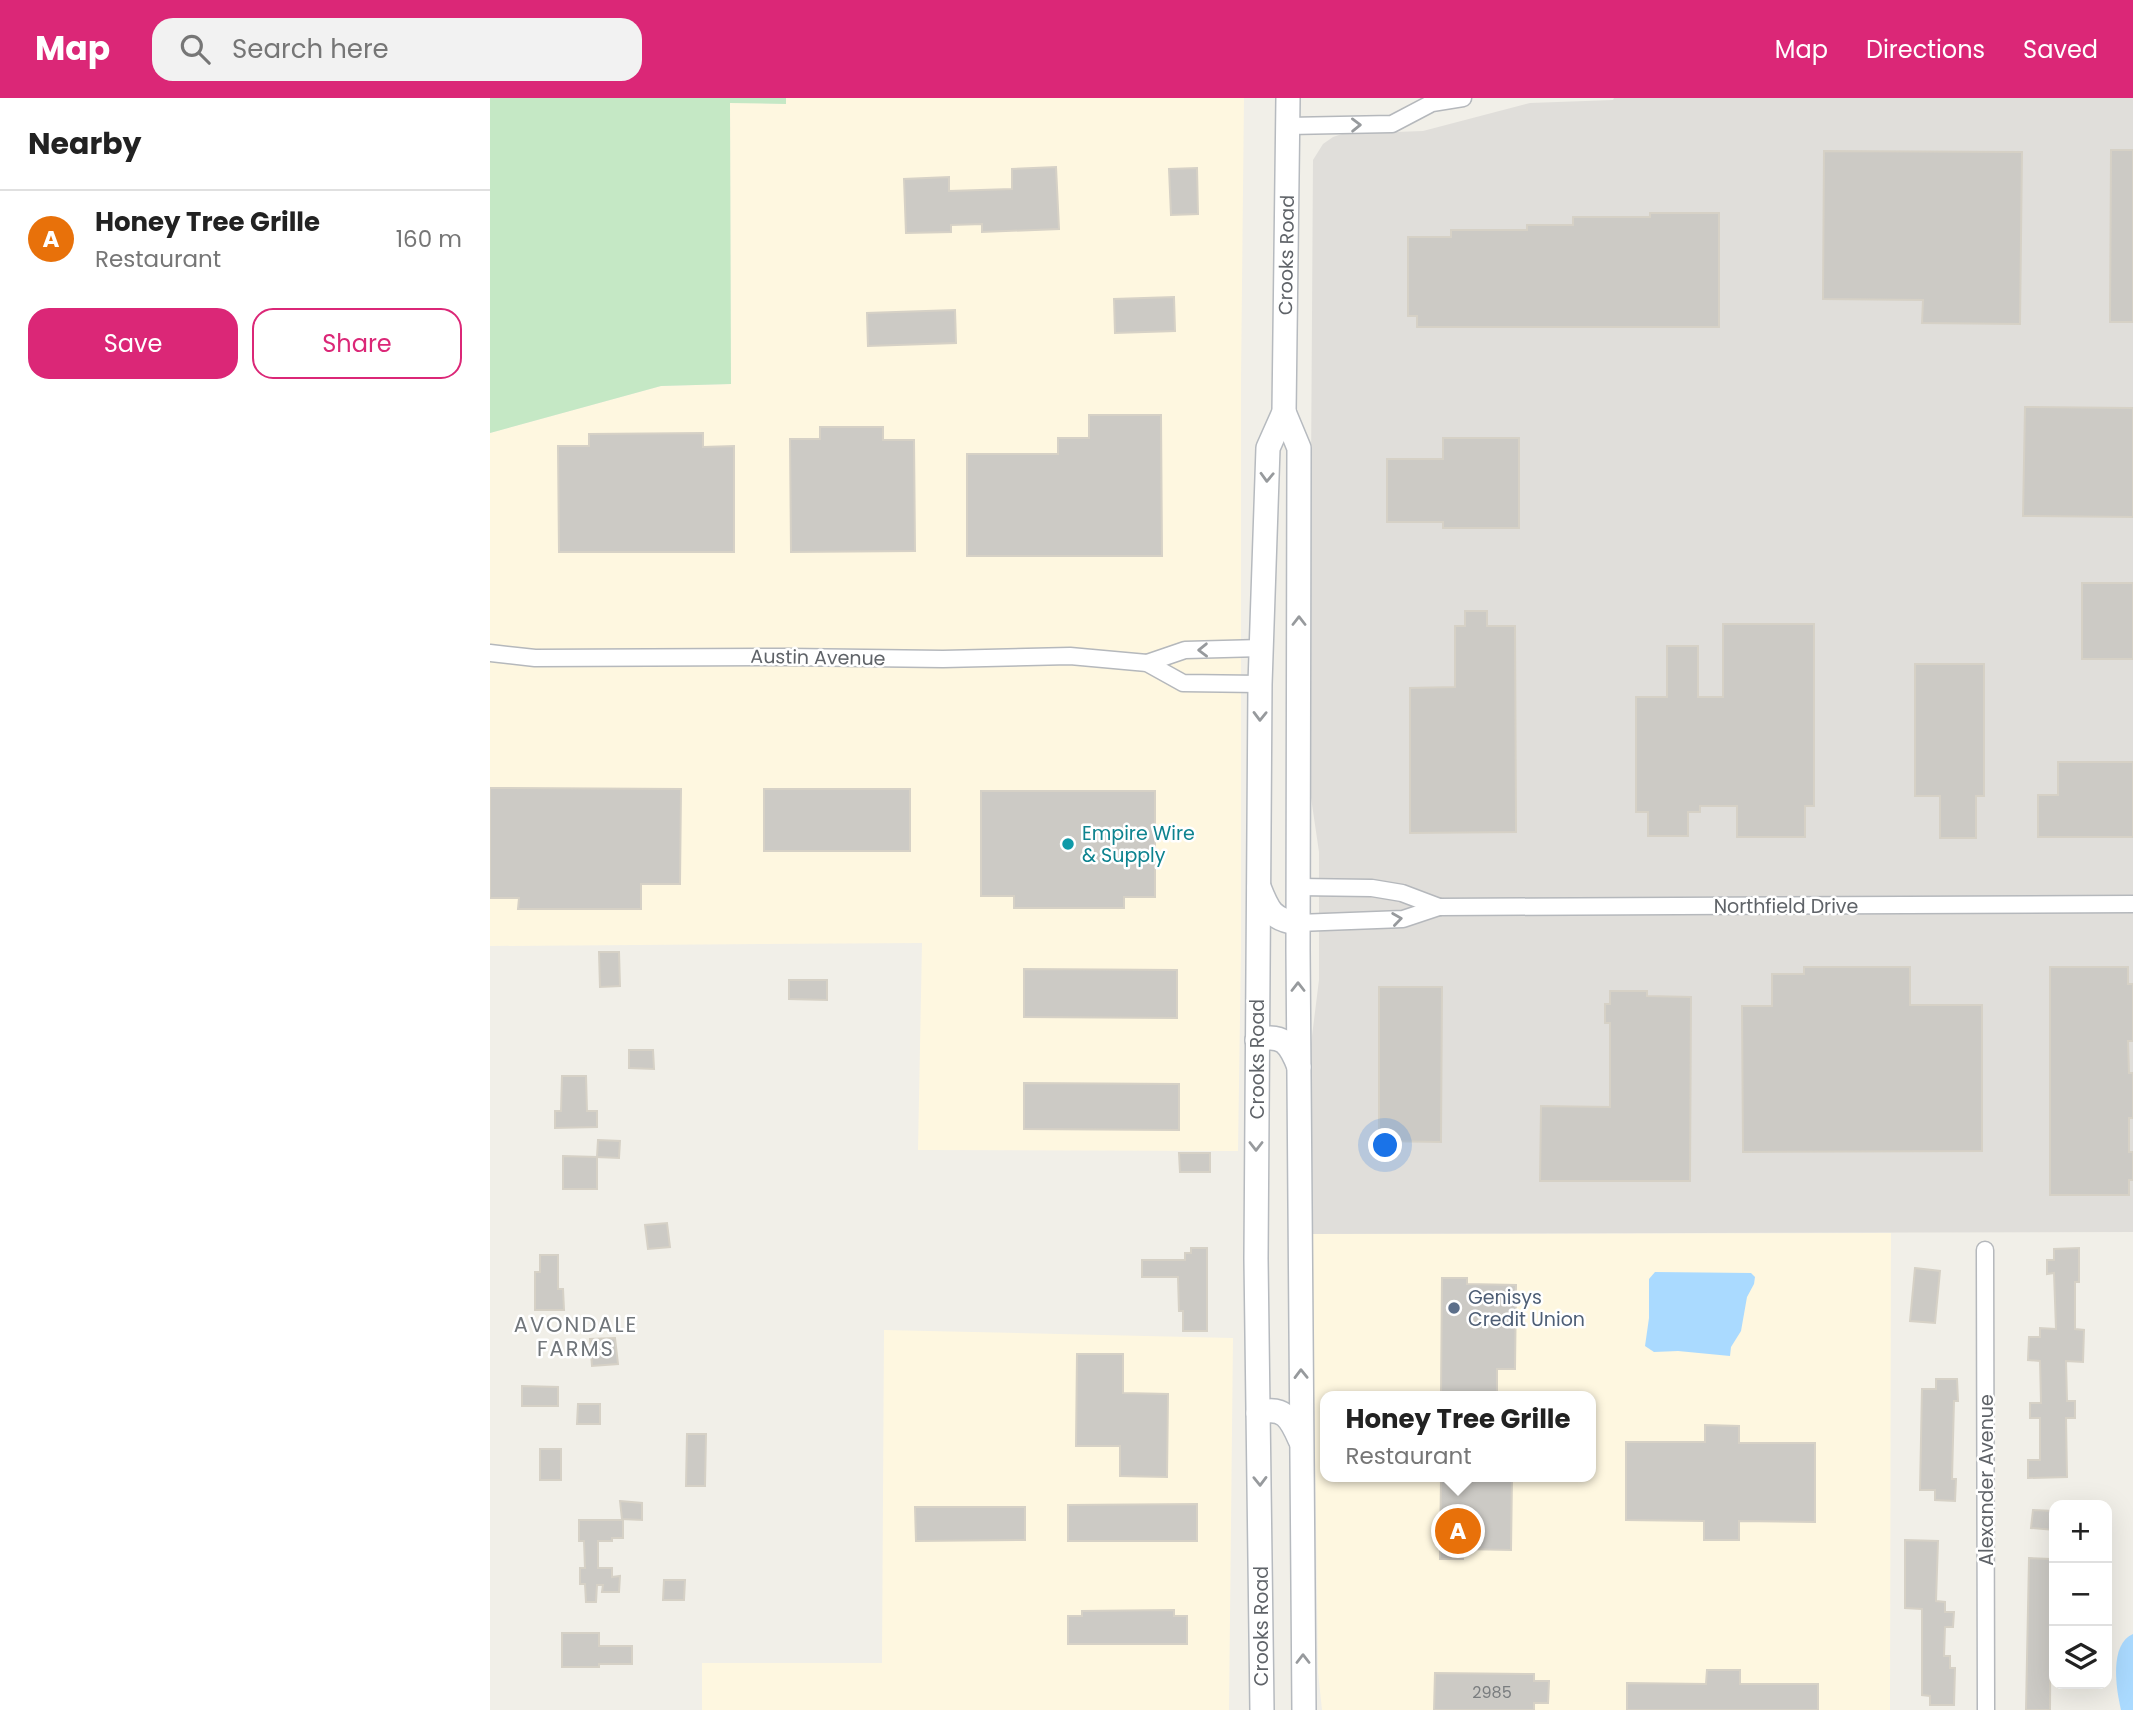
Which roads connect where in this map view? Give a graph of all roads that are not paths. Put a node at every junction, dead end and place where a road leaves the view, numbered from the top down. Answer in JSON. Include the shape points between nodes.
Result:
{"nodes":[{"id":1,"x":1288,"y":98,"type":"edge"},
{"id":2,"x":1464,"y":98,"type":"edge"},
{"id":3,"x":1424,"y":101,"type":"edge"},
{"id":4,"x":1288,"y":126,"type":"junction"},
{"id":5,"x":1284,"y":412,"type":"junction"},
{"id":6,"x":1262,"y":648,"type":"junction"},
{"id":7,"x":490,"y":653,"type":"edge"},
{"id":8,"x":1147,"y":663,"type":"junction"},
{"id":9,"x":1261,"y":684,"type":"junction"},
{"id":10,"x":1298,"y":689,"type":"junction"},
{"id":11,"x":1258,"y":884,"type":"junction"},
{"id":12,"x":1298,"y":887,"type":"junction"},
{"id":13,"x":2133,"y":904,"type":"edge"},
{"id":14,"x":1439,"y":907,"type":"junction"},
{"id":15,"x":1298,"y":923,"type":"junction"},
{"id":16,"x":1257,"y":1040,"type":"junction"},
{"id":17,"x":1299,"y":1066,"type":"junction"},
{"id":18,"x":1985,"y":1250,"type":"dead end"},
{"id":19,"x":1258,"y":1413,"type":"junction"},
{"id":20,"x":1301,"y":1443,"type":"junction"},
{"id":21,"x":1262,"y":1710,"type":"edge"},
{"id":22,"x":1304,"y":1710,"type":"edge"},
{"id":23,"x":1986,"y":1710,"type":"edge"}],
"edges":[{"from":1,"to":4,"type":"main road","name":"Crooks Road"},
{"from":2,"to":3,"type":"street"},
{"from":4,"to":3,"type":"street","one_way":true,"via":[[1392,124]]},
{"from":4,"to":5,"type":"main road","name":"Crooks Road"},
{"from":5,"to":6,"type":"main road","name":"Crooks Road","one_way":true,"via":[[1268,448]]},
{"from":10,"to":5,"type":"main road","name":"Crooks Road","one_way":true,"via":[[1299,448]]},
{"from":6,"to":8,"type":"street","name":"Austin Avenue","one_way":true,"via":[[1185,650]]},
{"from":6,"to":9,"type":"main road","name":"Crooks Road"},
{"from":6,"to":10,"type":"main road","via":[[1283,655]]},
{"from":7,"to":8,"type":"street","name":"Austin Avenue","via":[[536,658],[1070,656]]},
{"from":8,"to":9,"type":"street","name":"Austin Avenue","via":[[1183,683]]},
{"from":9,"to":11,"type":"main road","name":"Crooks Road","one_way":true},
{"from":10,"to":12,"type":"main road","name":"Crooks Road"},
{"from":11,"to":15,"type":"main road","via":[[1274,916]]},
{"from":11,"to":16,"type":"main road","name":"Crooks Road"},
{"from":12,"to":14,"type":"street","name":"Northfield Drive","via":[[1372,888]]},
{"from":12,"to":15,"type":"main road","name":"Crooks Road"},
{"from":13,"to":14,"type":"street","name":"Northfield Drive"},
{"from":15,"to":14,"type":"street","name":"Northfield Drive","one_way":true,"via":[[1403,919]]},
{"from":17,"to":15,"type":"main road","name":"Crooks Road","one_way":true},
{"from":16,"to":17,"type":"main road","via":[[1278,1038],[1287,1043]]},
{"from":16,"to":19,"type":"main road","name":"Crooks Road","one_way":true},
{"from":20,"to":17,"type":"main road","name":"Crooks Road","one_way":true},
{"from":18,"to":23,"type":"street","name":"Alexander Avenue"},
{"from":19,"to":20,"type":"main road","via":[[1279,1411],[1287,1416]]},
{"from":19,"to":21,"type":"main road","name":"Crooks Road","one_way":true},
{"from":22,"to":20,"type":"main road","name":"Crooks Road","one_way":true}]}
